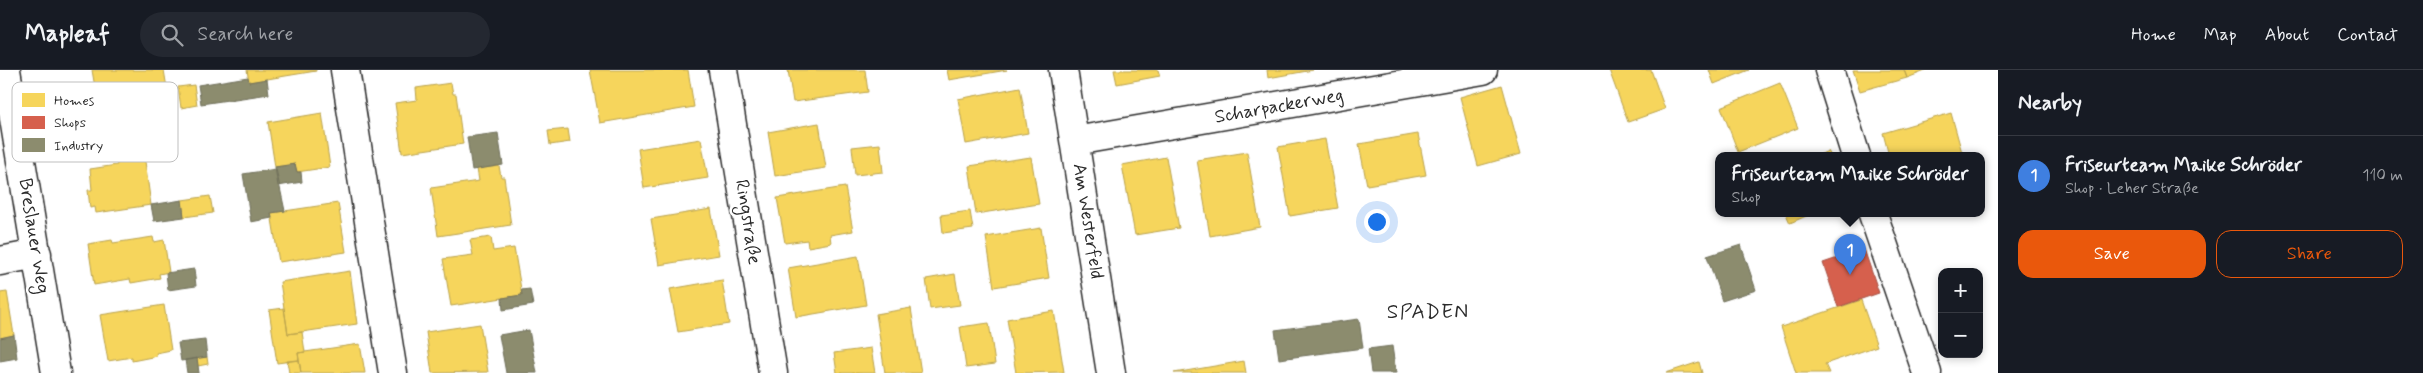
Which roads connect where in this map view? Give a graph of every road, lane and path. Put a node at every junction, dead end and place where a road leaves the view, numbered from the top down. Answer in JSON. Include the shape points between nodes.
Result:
{"nodes":[{"id":1,"x":6,"y":70,"type":"edge"},
{"id":2,"x":345,"y":70,"type":"edge"},
{"id":3,"x":723,"y":70,"type":"edge"},
{"id":4,"x":1063,"y":70,"type":"edge"},
{"id":5,"x":1483,"y":70,"type":"edge"},
{"id":6,"x":1830,"y":70,"type":"edge"},
{"id":7,"x":12,"y":106,"type":"edge"},
{"id":8,"x":1075,"y":141,"type":"junction"},
{"id":9,"x":1855,"y":152,"type":"edge"},
{"id":10,"x":22,"y":162,"type":"edge"},
{"id":11,"x":1874,"y":217,"type":"edge"},
{"id":12,"x":37,"y":254,"type":"junction"},
{"id":13,"x":0,"y":261,"type":"edge"},
{"id":14,"x":56,"y":373,"type":"edge"},
{"id":15,"x":394,"y":373,"type":"edge"},
{"id":16,"x":773,"y":373,"type":"edge"},
{"id":17,"x":1111,"y":373,"type":"edge"},
{"id":18,"x":1927,"y":373,"type":"edge"}],
"edges":[{"from":1,"to":7,"type":"street","name":"Breslauer Weg"},
{"from":2,"to":15,"type":"street"},
{"from":3,"to":16,"type":"street","name":"Ringstraße"},
{"from":4,"to":8,"type":"street","name":"Am Westerfeld"},
{"from":5,"to":8,"type":"street","name":"Scharpackerweg"},
{"from":6,"to":9,"type":"street"},
{"from":8,"to":17,"type":"street","name":"Am Westerfeld"},
{"from":10,"to":12,"type":"street","name":"Breslauer Weg"},
{"from":11,"to":18,"type":"street"},
{"from":12,"to":13,"type":"street"},
{"from":12,"to":14,"type":"street","name":"Breslauer Weg"}]}
